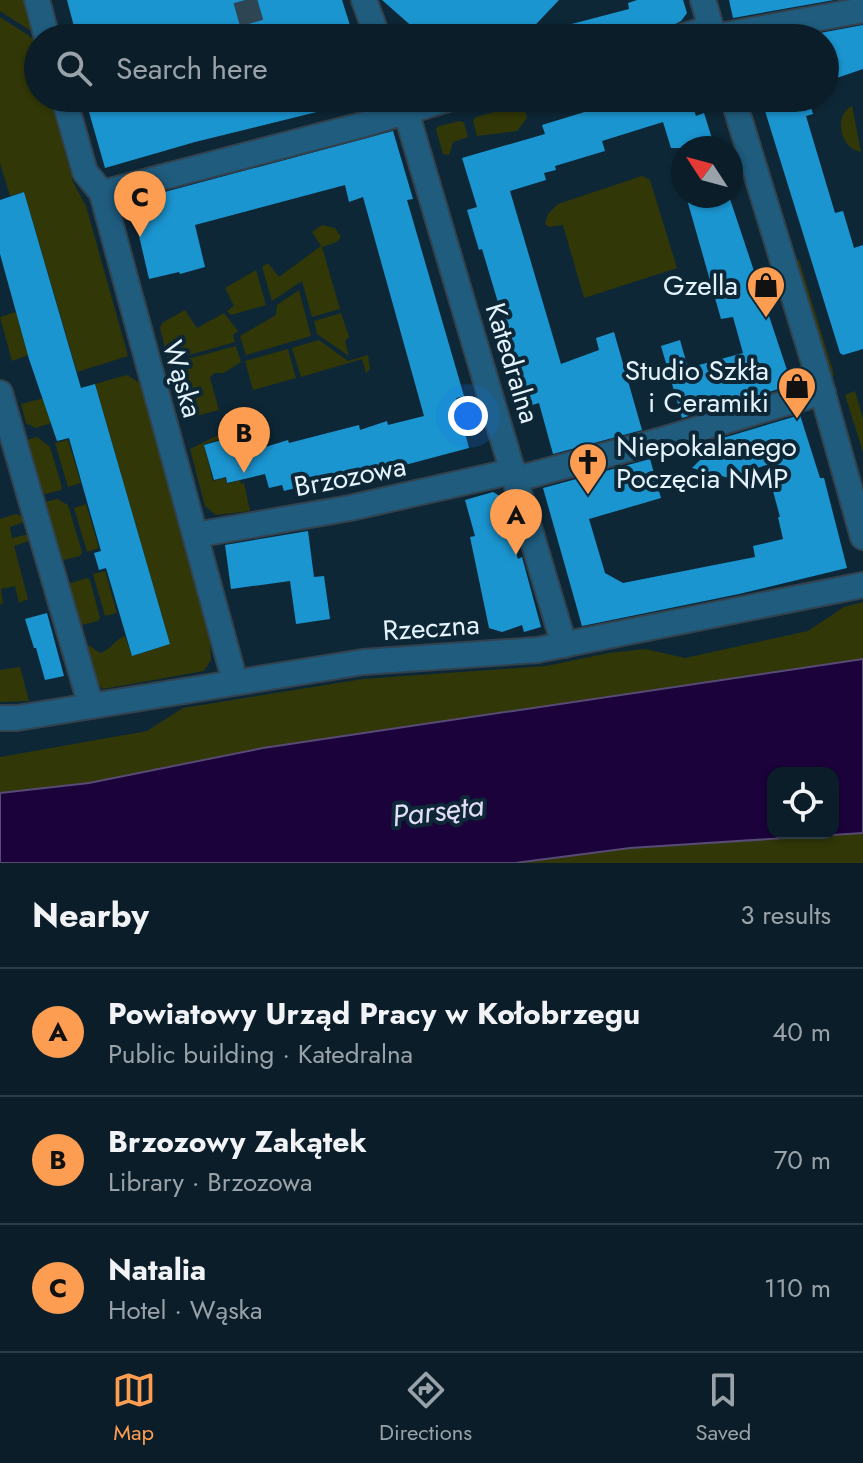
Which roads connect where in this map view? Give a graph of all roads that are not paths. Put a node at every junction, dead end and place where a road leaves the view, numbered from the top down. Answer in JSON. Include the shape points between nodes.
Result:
{"nodes":[{"id":1,"x":37,"y":0,"type":"edge"},
{"id":2,"x":364,"y":0,"type":"edge"},
{"id":3,"x":703,"y":0,"type":"edge"},
{"id":4,"x":863,"y":10,"type":"edge"},
{"id":5,"x":43,"y":24,"type":"edge"},
{"id":6,"x":373,"y":24,"type":"edge"},
{"id":7,"x":710,"y":24,"type":"edge"},
{"id":8,"x":776,"y":24,"type":"edge"},
{"id":9,"x":68,"y":112,"type":"edge"},
{"id":10,"x":381,"y":112,"type":"edge"},
{"id":11,"x":407,"y":112,"type":"edge"},
{"id":12,"x":737,"y":112,"type":"edge"},
{"id":13,"x":102,"y":193,"type":"junction"},
{"id":14,"x":823,"y":392,"type":"junction"},
{"id":15,"x":0,"y":393,"type":"edge"},
{"id":16,"x":516,"y":475,"type":"junction"},
{"id":17,"x":195,"y":535,"type":"junction"},
{"id":18,"x":863,"y":537,"type":"edge"},
{"id":19,"x":863,"y":585,"type":"edge"},
{"id":20,"x":564,"y":645,"type":"junction"},
{"id":21,"x":235,"y":682,"type":"junction"},
{"id":22,"x":91,"y":706,"type":"junction"},
{"id":23,"x":0,"y":718,"type":"edge"}],
"edges":[{"from":1,"to":5,"type":"street"},
{"from":2,"to":6,"type":"street"},
{"from":3,"to":7,"type":"street"},
{"from":4,"to":8,"type":"street"},
{"from":9,"to":13,"type":"street","name":"Wąska","via":[[85,172]]},
{"from":10,"to":13,"type":"street"},
{"from":11,"to":16,"type":"street","name":"Katedralna"},
{"from":12,"to":14,"type":"street"},
{"from":13,"to":17,"type":"street","name":"Wąska"},
{"from":14,"to":16,"type":"street","name":"Brzozowa","via":[[665,439]]},
{"from":14,"to":18,"type":"street"},
{"from":15,"to":22,"type":"street"},
{"from":16,"to":17,"type":"street","name":"Brzozowa"},
{"from":16,"to":20,"type":"street","name":"Katedralna"},
{"from":17,"to":21,"type":"street","name":"Wąska"},
{"from":19,"to":20,"type":"street","name":"Rzeczna"},
{"from":20,"to":21,"type":"street","name":"Rzeczna","via":[[363,662]]},
{"from":21,"to":22,"type":"street","name":"Rzeczna"},
{"from":22,"to":23,"type":"street","name":"Rzeczna"}]}
